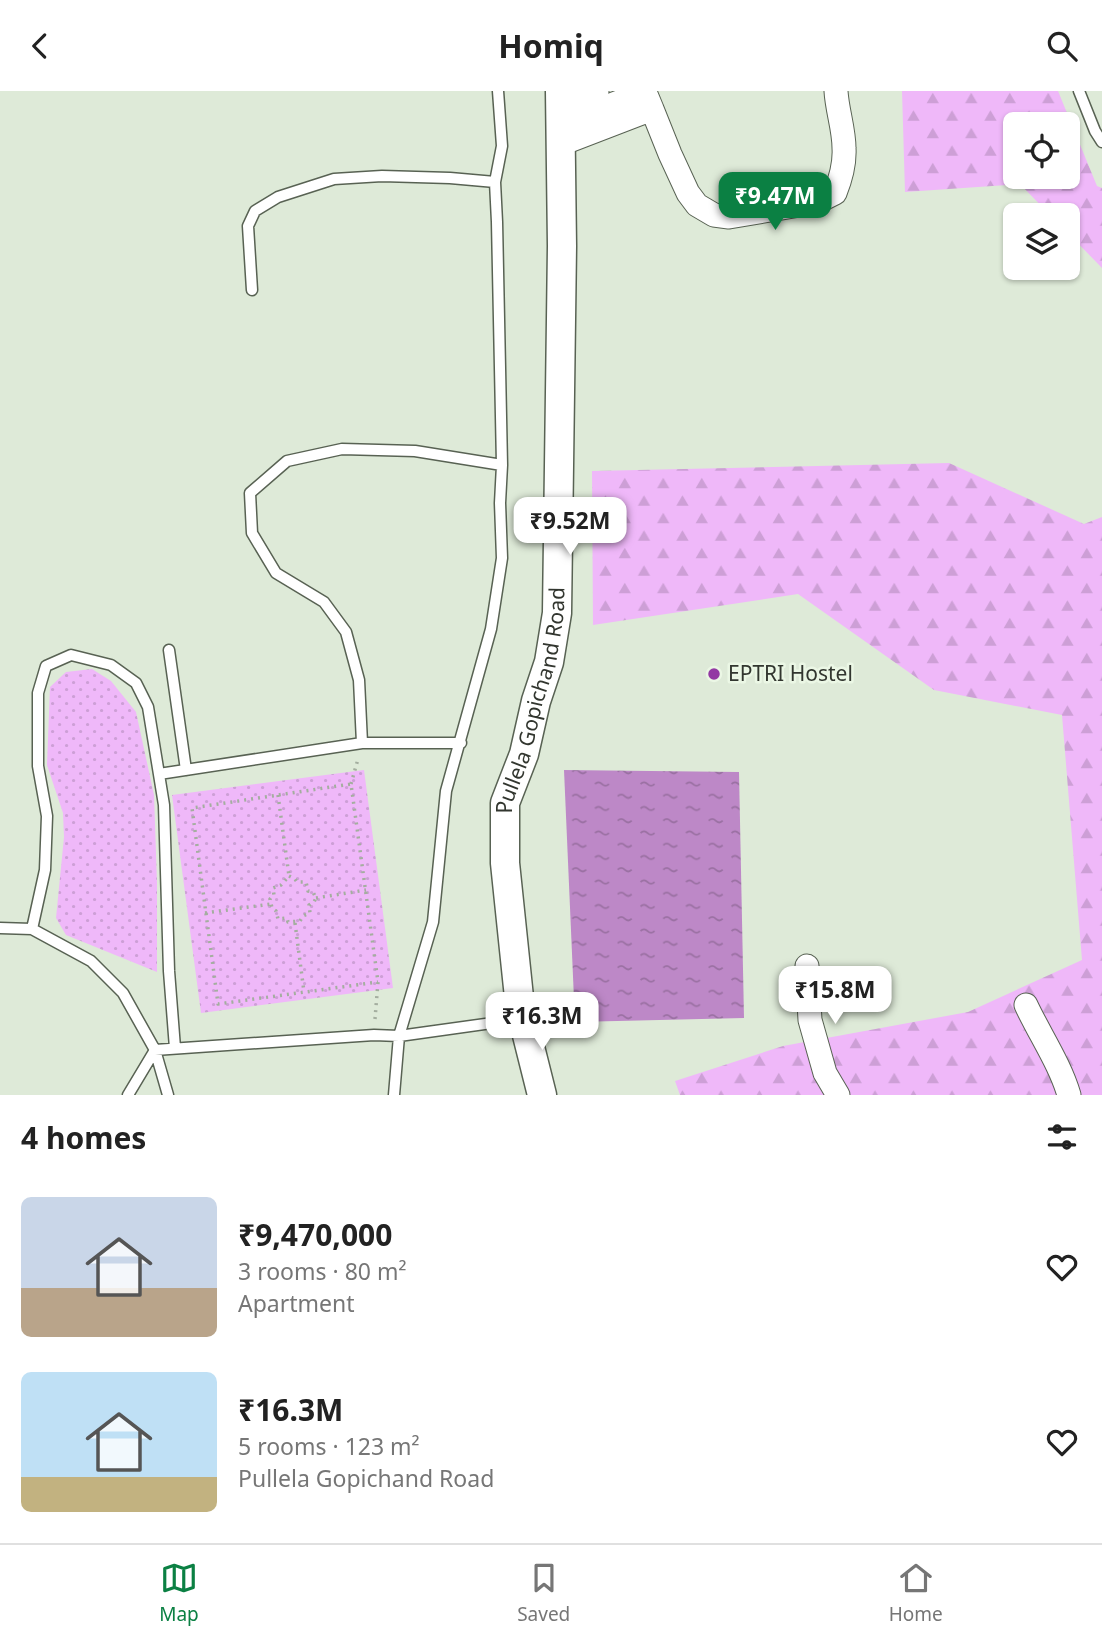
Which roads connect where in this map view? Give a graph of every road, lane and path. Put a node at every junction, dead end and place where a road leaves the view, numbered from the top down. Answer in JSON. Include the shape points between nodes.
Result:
{"nodes":[{"id":1,"x":498,"y":91,"type":"edge"},
{"id":2,"x":596,"y":91,"type":"edge"},
{"id":3,"x":836,"y":91,"type":"edge"},
{"id":4,"x":1083,"y":95,"type":"edge"},
{"id":5,"x":648,"y":96,"type":"edge"},
{"id":6,"x":557,"y":125,"type":"edge"},
{"id":7,"x":1102,"y":142,"type":"edge"},
{"id":8,"x":495,"y":181,"type":"junction"},
{"id":9,"x":252,"y":290,"type":"dead end"},
{"id":10,"x":502,"y":465,"type":"junction"},
{"id":11,"x":169,"y":650,"type":"dead end"},
{"id":12,"x":362,"y":743,"type":"junction"},
{"id":13,"x":461,"y":743,"type":"junction"},
{"id":14,"x":186,"y":770,"type":"junction"},
{"id":15,"x":159,"y":774,"type":"junction"},
{"id":16,"x":351,"y":784,"type":"junction"},
{"id":17,"x":278,"y":795,"type":"junction"},
{"id":18,"x":289,"y":876,"type":"junction"},
{"id":19,"x":366,"y":890,"type":"junction"},
{"id":20,"x":316,"y":898,"type":"junction"},
{"id":21,"x":271,"y":904,"type":"junction"},
{"id":22,"x":205,"y":912,"type":"junction"},
{"id":23,"x":295,"y":923,"type":"junction"},
{"id":24,"x":0,"y":928,"type":"edge"},
{"id":25,"x":32,"y":929,"type":"junction"},
{"id":26,"x":807,"y":966,"type":"dead end"},
{"id":27,"x":378,"y":982,"type":"junction"},
{"id":28,"x":304,"y":992,"type":"junction"},
{"id":29,"x":1026,"y":1005,"type":"dead end"},
{"id":30,"x":516,"y":1019,"type":"junction"},
{"id":31,"x":374,"y":1035,"type":"junction"},
{"id":32,"x":399,"y":1036,"type":"junction"},
{"id":33,"x":174,"y":1048,"type":"junction"},
{"id":34,"x":155,"y":1050,"type":"junction"},
{"id":35,"x":128,"y":1095,"type":"edge"},
{"id":36,"x":168,"y":1095,"type":"edge"},
{"id":37,"x":394,"y":1095,"type":"edge"},
{"id":38,"x":527,"y":1095,"type":"edge"},
{"id":39,"x":542,"y":1095,"type":"edge"},
{"id":40,"x":838,"y":1095,"type":"edge"},
{"id":41,"x":1069,"y":1095,"type":"edge"}],
"edges":[{"from":1,"to":8,"type":"lane","via":[[502,146]]},
{"from":2,"to":6,"type":"street"},
{"from":3,"to":5,"type":"street","via":[[844,148],[835,193],[817,202],[729,217],[714,215],[688,193]]},
{"from":4,"to":7,"type":"lane"},
{"from":5,"to":6,"type":"street"},
{"from":6,"to":30,"type":"street","name":"Pullela Gopichand Road","via":[[550,247],[545,611],[512,747],[492,799],[492,865]]},
{"from":8,"to":9,"type":"lane","via":[[358,177],[334,179],[278,197],[256,211],[248,226]]},
{"from":8,"to":10,"type":"lane"},
{"from":10,"to":12,"type":"lane","via":[[415,451],[342,449],[287,461],[250,493],[252,533],[276,573],[324,602],[346,632],[359,680]]},
{"from":10,"to":13,"type":"lane","via":[[502,558],[491,629]]},
{"from":11,"to":14,"type":"lane"},
{"from":12,"to":13,"type":"lane"},
{"from":12,"to":14,"type":"lane"},
{"from":12,"to":16,"type":"path"},
{"from":13,"to":32,"type":"lane","via":[[446,791],[433,922]]},
{"from":14,"to":15,"type":"lane"},
{"from":15,"to":25,"type":"lane","via":[[148,707],[136,683],[111,665],[71,655],[46,666],[38,693],[38,766],[47,816],[45,870]]},
{"from":15,"to":33,"type":"lane"},
{"from":16,"to":17,"type":"path"},
{"from":16,"to":19,"type":"path"},
{"from":17,"to":18,"type":"path"},
{"from":17,"to":22,"type":"path","via":[[191,808]]},
{"from":18,"to":20,"type":"path","via":[[306,882]]},
{"from":18,"to":21,"type":"path","via":[[273,888]]},
{"from":19,"to":20,"type":"path"},
{"from":19,"to":27,"type":"path"},
{"from":20,"to":23,"type":"path","via":[[309,905],[310,913]]},
{"from":21,"to":22,"type":"path"},
{"from":21,"to":23,"type":"path","via":[[278,919]]},
{"from":22,"to":28,"type":"path","via":[[218,1004]]},
{"from":23,"to":28,"type":"path"},
{"from":24,"to":25,"type":"lane"},
{"from":25,"to":34,"type":"lane","via":[[91,961],[123,993]]},
{"from":26,"to":40,"type":"street","via":[[810,1020],[825,1073]]},
{"from":27,"to":28,"type":"path"},
{"from":27,"to":31,"type":"path"},
{"from":29,"to":41,"type":"street"},
{"from":30,"to":32,"type":"lane"},
{"from":30,"to":38,"type":"street","name":"Pullela Gopichand Road"},
{"from":30,"to":39,"type":"street","name":"Pullela Gopichand Road"},
{"from":31,"to":32,"type":"lane"},
{"from":31,"to":33,"type":"lane"},
{"from":32,"to":37,"type":"lane"},
{"from":33,"to":34,"type":"lane"},
{"from":34,"to":35,"type":"lane"},
{"from":34,"to":36,"type":"lane"}]}
